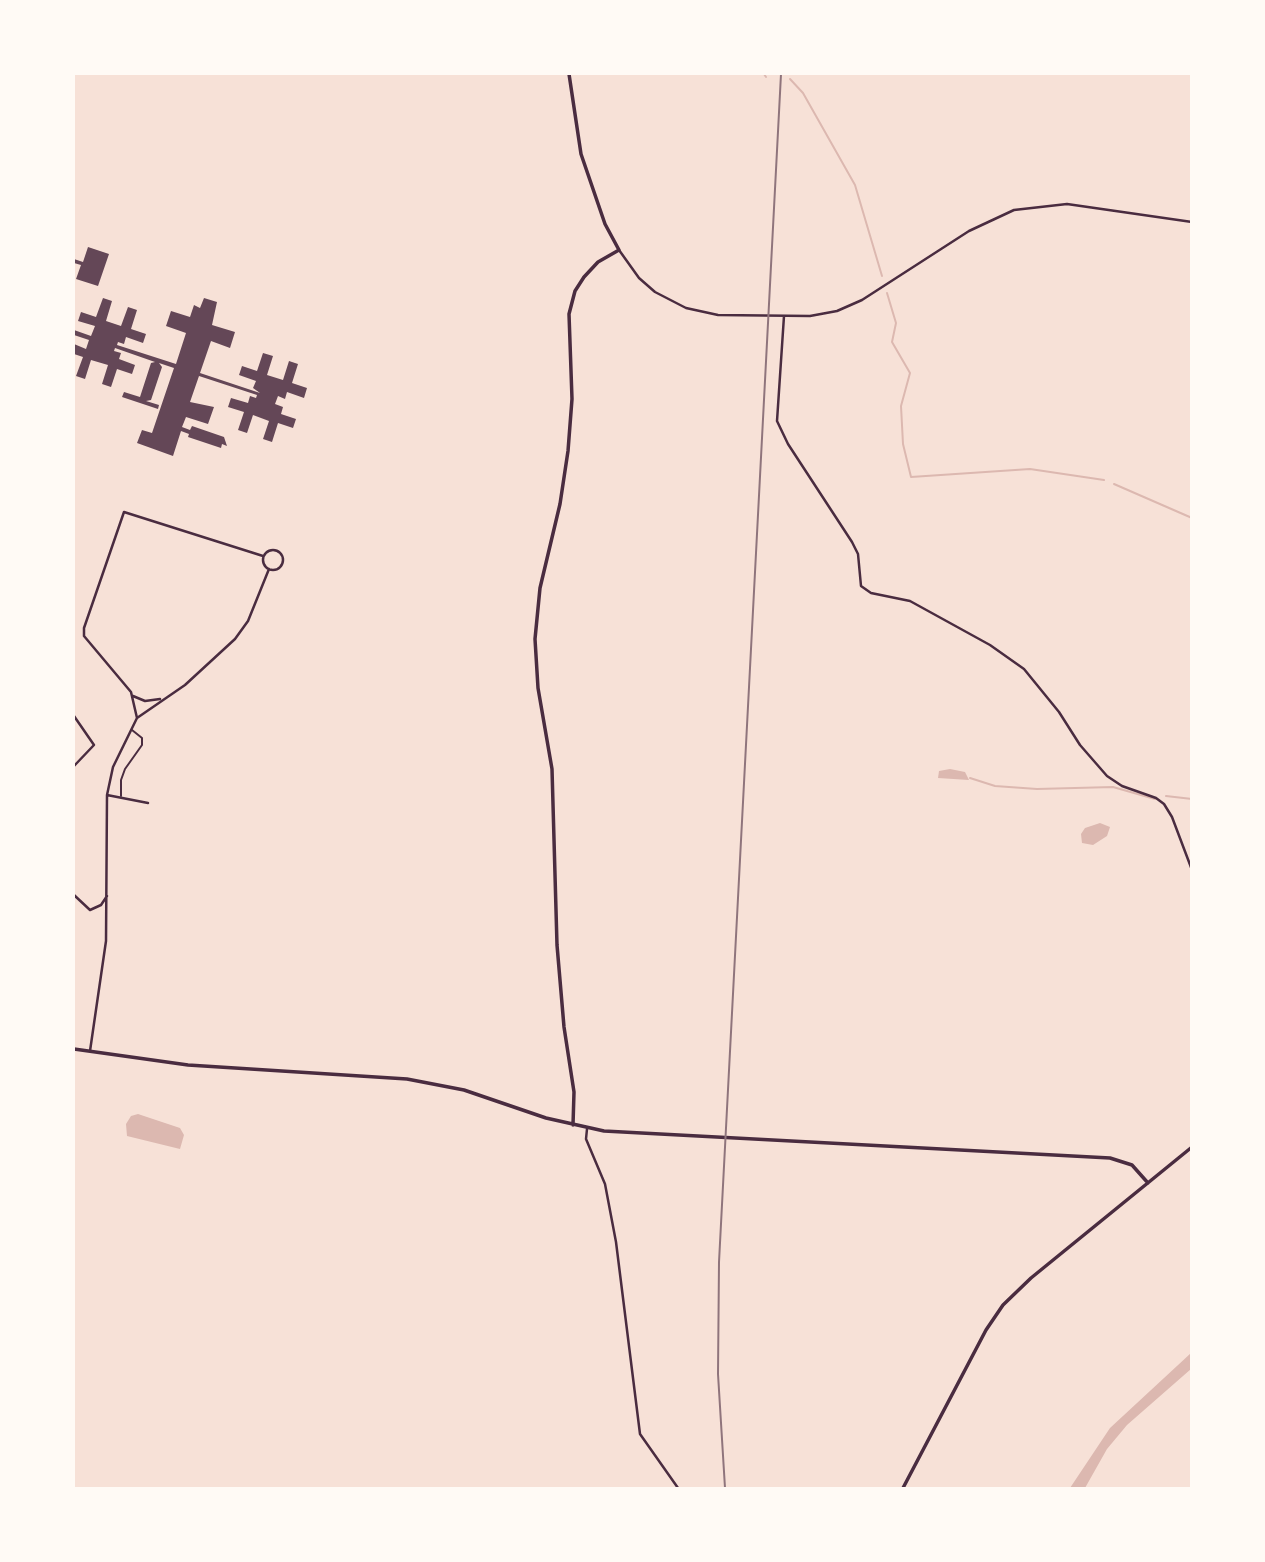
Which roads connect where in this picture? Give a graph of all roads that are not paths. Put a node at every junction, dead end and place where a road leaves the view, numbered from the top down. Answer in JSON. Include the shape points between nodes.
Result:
{"nodes":[{"id":1,"x":569,"y":74,"type":"edge"},
{"id":2,"x":1192,"y":222,"type":"edge"},
{"id":3,"x":619,"y":250,"type":"junction"},
{"id":4,"x":784,"y":316,"type":"junction"},
{"id":5,"x":263,"y":556,"type":"junction"},
{"id":6,"x":269,"y":569,"type":"junction"},
{"id":7,"x":133,"y":696,"type":"junction"},
{"id":8,"x":163,"y":699,"type":"junction"},
{"id":9,"x":74,"y":716,"type":"edge"},
{"id":10,"x":137,"y":718,"type":"junction"},
{"id":11,"x":131,"y":729,"type":"junction"},
{"id":12,"x":74,"y":766,"type":"edge"},
{"id":13,"x":107,"y":796,"type":"junction"},
{"id":14,"x":121,"y":798,"type":"junction"},
{"id":15,"x":148,"y":803,"type":"dead end"},
{"id":16,"x":1192,"y":870,"type":"edge"},
{"id":17,"x":74,"y":895,"type":"edge"},
{"id":18,"x":107,"y":896,"type":"junction"},
{"id":19,"x":74,"y":1049,"type":"edge"},
{"id":20,"x":90,"y":1051,"type":"junction"},
{"id":21,"x":573,"y":1125,"type":"junction"},
{"id":22,"x":587,"y":1129,"type":"junction"},
{"id":23,"x":1192,"y":1147,"type":"edge"},
{"id":24,"x":1148,"y":1182,"type":"junction"},
{"id":25,"x":678,"y":1489,"type":"edge"},
{"id":26,"x":904,"y":1489,"type":"edge"}],
"edges":[{"from":1,"to":3,"type":"street","via":[[584,164]]},
{"from":2,"to":4,"type":"street","via":[[1082,205],[1032,206],[985,222],[849,307],[818,315]]},
{"from":3,"to":4,"type":"street","via":[[639,278],[671,302],[718,315]]},
{"from":3,"to":21,"type":"street","via":[[584,277],[569,314],[572,399],[568,451],[540,587],[535,639],[552,769],[557,959],[574,1092]]},
{"from":4,"to":16,"type":"street","via":[[777,422],[852,542],[861,586],[871,593],[910,601],[1024,669],[1107,776],[1164,804]]},
{"from":5,"to":6,"type":"street"},
{"from":5,"to":6,"type":"street","via":[[272,549],[283,556],[281,567]]},
{"from":5,"to":7,"type":"street","via":[[124,512],[84,636]]},
{"from":6,"to":8,"type":"street","via":[[236,639]]},
{"from":7,"to":8,"type":"street","via":[[145,701]]},
{"from":7,"to":10,"type":"street"},
{"from":8,"to":10,"type":"street"},
{"from":9,"to":12,"type":"street","via":[[94,745]]},
{"from":10,"to":11,"type":"street"},
{"from":11,"to":13,"type":"street","via":[[113,767]]},
{"from":11,"to":14,"type":"lane","via":[[142,738],[142,745],[125,769]]},
{"from":13,"to":14,"type":"street"},
{"from":13,"to":18,"type":"street"},
{"from":14,"to":15,"type":"street"},
{"from":17,"to":18,"type":"street","via":[[90,910]]},
{"from":18,"to":20,"type":"street","via":[[106,941]]},
{"from":19,"to":20,"type":"street"},
{"from":20,"to":21,"type":"street","via":[[188,1065],[407,1079],[464,1090]]},
{"from":21,"to":22,"type":"street"},
{"from":22,"to":24,"type":"street","via":[[1110,1158],[1132,1165]]},
{"from":22,"to":25,"type":"street","via":[[586,1139],[605,1184],[616,1242],[640,1434]]},
{"from":23,"to":24,"type":"street"},
{"from":24,"to":26,"type":"street","via":[[1003,1305]]}]}
